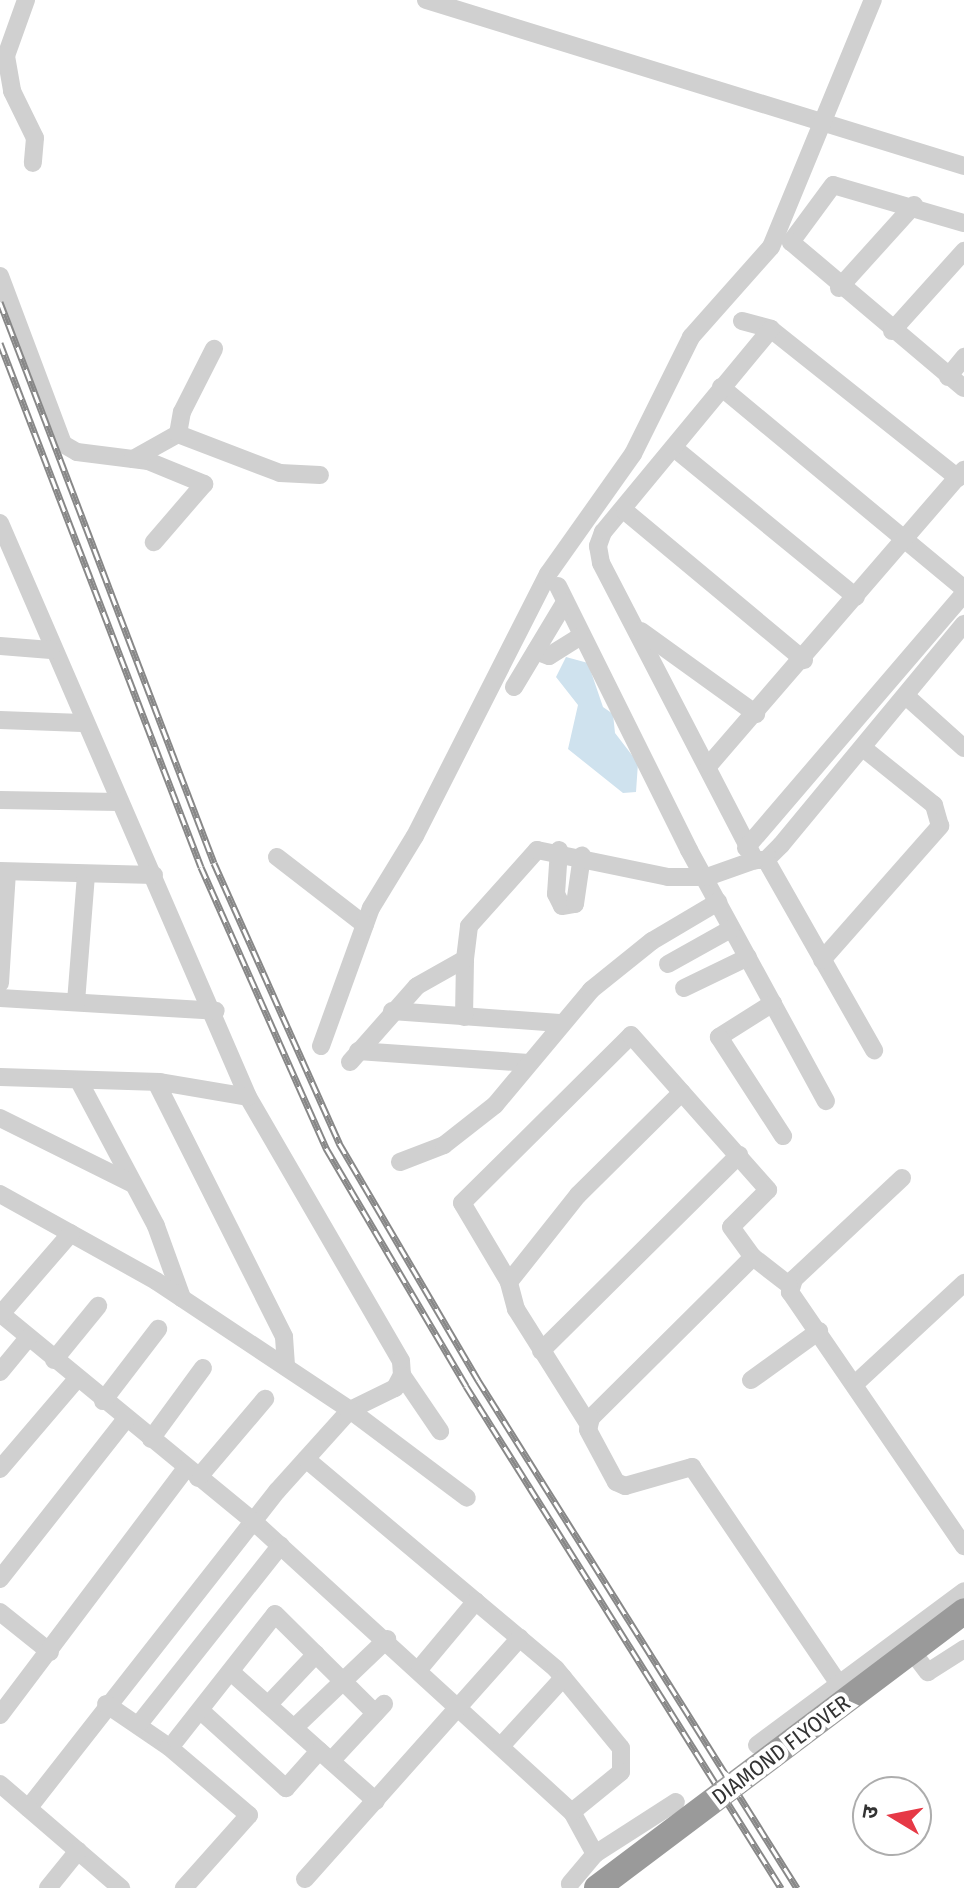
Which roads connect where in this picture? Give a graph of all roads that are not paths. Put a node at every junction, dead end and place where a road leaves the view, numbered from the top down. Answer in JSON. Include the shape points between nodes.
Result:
{"nodes":[{"id":1,"x":26,"y":0,"type":"edge"},
{"id":2,"x":426,"y":0,"type":"edge"},
{"id":3,"x":873,"y":0,"type":"edge"},
{"id":4,"x":3,"y":57,"type":"edge"},
{"id":5,"x":820,"y":123,"type":"junction"},
{"id":6,"x":33,"y":163,"type":"dead end"},
{"id":7,"x":964,"y":166,"type":"edge"},
{"id":8,"x":914,"y":205,"type":"junction"},
{"id":9,"x":964,"y":223,"type":"edge"},
{"id":10,"x":964,"y":251,"type":"edge"},
{"id":11,"x":0,"y":276,"type":"edge"},
{"id":12,"x":839,"y":288,"type":"junction"},
{"id":13,"x":742,"y":321,"type":"dead end"},
{"id":14,"x":771,"y":329,"type":"junction"},
{"id":15,"x":892,"y":331,"type":"junction"},
{"id":16,"x":214,"y":349,"type":"dead end"},
{"id":17,"x":964,"y":357,"type":"edge"},
{"id":18,"x":948,"y":377,"type":"junction"},
{"id":19,"x":721,"y":387,"type":"junction"},
{"id":20,"x":964,"y":388,"type":"edge"},
{"id":21,"x":178,"y":434,"type":"junction"},
{"id":22,"x":674,"y":448,"type":"junction"},
{"id":23,"x":133,"y":459,"type":"junction"},
{"id":24,"x":961,"y":474,"type":"edge"},
{"id":25,"x":320,"y":475,"type":"dead end"},
{"id":26,"x":625,"y":511,"type":"junction"},
{"id":27,"x":0,"y":523,"type":"edge"},
{"id":28,"x":903,"y":538,"type":"junction"},
{"id":29,"x":154,"y":542,"type":"dead end"},
{"id":30,"x":0,"y":573,"type":"edge"},
{"id":31,"x":20,"y":573,"type":"junction"},
{"id":32,"x":964,"y":592,"type":"edge"},
{"id":33,"x":856,"y":597,"type":"junction"},
{"id":34,"x":964,"y":624,"type":"edge"},
{"id":35,"x":635,"y":627,"type":"junction"},
{"id":36,"x":580,"y":637,"type":"junction"},
{"id":37,"x":0,"y":646,"type":"edge"},
{"id":38,"x":51,"y":650,"type":"junction"},
{"id":39,"x":536,"y":651,"type":"junction"},
{"id":40,"x":804,"y":660,"type":"junction"},
{"id":41,"x":514,"y":687,"type":"dead end"},
{"id":42,"x":906,"y":696,"type":"junction"},
{"id":43,"x":756,"y":714,"type":"junction"},
{"id":44,"x":0,"y":720,"type":"edge"},
{"id":45,"x":82,"y":723,"type":"junction"},
{"id":46,"x":863,"y":748,"type":"junction"},
{"id":47,"x":964,"y":748,"type":"edge"},
{"id":48,"x":709,"y":765,"type":"junction"},
{"id":49,"x":0,"y":800,"type":"edge"},
{"id":50,"x":119,"y":802,"type":"junction"},
{"id":51,"x":559,"y":850,"type":"junction"},
{"id":52,"x":582,"y":856,"type":"junction"},
{"id":53,"x":756,"y":856,"type":"junction"},
{"id":54,"x":277,"y":857,"type":"dead end"},
{"id":55,"x":4,"y":872,"type":"edge"},
{"id":56,"x":154,"y":875,"type":"junction"},
{"id":57,"x":86,"y":876,"type":"junction"},
{"id":58,"x":707,"y":877,"type":"junction"},
{"id":59,"x":718,"y":902,"type":"junction"},
{"id":60,"x":365,"y":925,"type":"junction"},
{"id":61,"x":731,"y":929,"type":"junction"},
{"id":62,"x":748,"y":957,"type":"junction"},
{"id":63,"x":465,"y":959,"type":"junction"},
{"id":64,"x":822,"y":960,"type":"junction"},
{"id":65,"x":668,"y":964,"type":"dead end"},
{"id":66,"x":0,"y":983,"type":"edge"},
{"id":67,"x":684,"y":988,"type":"dead end"},
{"id":68,"x":0,"y":998,"type":"edge"},
{"id":69,"x":76,"y":1002,"type":"junction"},
{"id":70,"x":773,"y":1003,"type":"junction"},
{"id":71,"x":216,"y":1011,"type":"junction"},
{"id":72,"x":392,"y":1011,"type":"junction"},
{"id":73,"x":464,"y":1017,"type":"junction"},
{"id":74,"x":560,"y":1023,"type":"junction"},
{"id":75,"x":321,"y":1046,"type":"dead end"},
{"id":76,"x":874,"y":1050,"type":"dead end"},
{"id":77,"x":529,"y":1063,"type":"junction"},
{"id":78,"x":0,"y":1077,"type":"edge"},
{"id":79,"x":79,"y":1081,"type":"junction"},
{"id":80,"x":156,"y":1082,"type":"junction"},
{"id":81,"x":682,"y":1092,"type":"junction"},
{"id":82,"x":248,"y":1097,"type":"junction"},
{"id":83,"x":826,"y":1101,"type":"dead end"},
{"id":84,"x":0,"y":1118,"type":"edge"},
{"id":85,"x":783,"y":1136,"type":"dead end"},
{"id":86,"x":739,"y":1155,"type":"junction"},
{"id":87,"x":400,"y":1162,"type":"dead end"},
{"id":88,"x":902,"y":1178,"type":"dead end"},
{"id":89,"x":131,"y":1183,"type":"junction"},
{"id":90,"x":0,"y":1194,"type":"edge"},
{"id":91,"x":71,"y":1233,"type":"junction"},
{"id":92,"x":753,"y":1257,"type":"junction"},
{"id":93,"x":509,"y":1282,"type":"junction"},
{"id":94,"x":964,"y":1283,"type":"edge"},
{"id":95,"x":789,"y":1285,"type":"junction"},
{"id":96,"x":182,"y":1298,"type":"junction"},
{"id":97,"x":98,"y":1306,"type":"dead end"},
{"id":98,"x":2,"y":1308,"type":"edge"},
{"id":99,"x":158,"y":1329,"type":"dead end"},
{"id":100,"x":819,"y":1331,"type":"junction"},
{"id":101,"x":28,"y":1338,"type":"junction"},
{"id":102,"x":541,"y":1351,"type":"junction"},
{"id":103,"x":54,"y":1360,"type":"junction"},
{"id":104,"x":286,"y":1367,"type":"junction"},
{"id":105,"x":203,"y":1368,"type":"dead end"},
{"id":106,"x":0,"y":1372,"type":"edge"},
{"id":107,"x":402,"y":1375,"type":"junction"},
{"id":108,"x":77,"y":1379,"type":"junction"},
{"id":109,"x":751,"y":1380,"type":"dead end"},
{"id":110,"x":855,"y":1384,"type":"junction"},
{"id":111,"x":265,"y":1399,"type":"dead end"},
{"id":112,"x":103,"y":1401,"type":"junction"},
{"id":113,"x":350,"y":1410,"type":"junction"},
{"id":114,"x":126,"y":1419,"type":"junction"},
{"id":115,"x":589,"y":1425,"type":"junction"},
{"id":116,"x":440,"y":1431,"type":"dead end"},
{"id":117,"x":151,"y":1439,"type":"junction"},
{"id":118,"x":306,"y":1459,"type":"junction"},
{"id":119,"x":0,"y":1469,"type":"edge"},
{"id":120,"x":192,"y":1473,"type":"junction"},
{"id":121,"x":467,"y":1498,"type":"dead end"},
{"id":122,"x":253,"y":1521,"type":"junction"},
{"id":123,"x":281,"y":1545,"type":"junction"},
{"id":124,"x":964,"y":1546,"type":"edge"},
{"id":125,"x":0,"y":1579,"type":"edge"},
{"id":126,"x":964,"y":1591,"type":"edge"},
{"id":127,"x":476,"y":1601,"type":"junction"},
{"id":128,"x":964,"y":1611,"type":"edge"},
{"id":129,"x":0,"y":1612,"type":"edge"},
{"id":130,"x":964,"y":1631,"type":"edge"},
{"id":131,"x":901,"y":1637,"type":"junction"},
{"id":132,"x":520,"y":1638,"type":"junction"},
{"id":133,"x":387,"y":1639,"type":"junction"},
{"id":134,"x":964,"y":1649,"type":"edge"},
{"id":135,"x":50,"y":1652,"type":"junction"},
{"id":136,"x":316,"y":1654,"type":"junction"},
{"id":137,"x":420,"y":1668,"type":"junction"},
{"id":138,"x":231,"y":1672,"type":"junction"},
{"id":139,"x":563,"y":1678,"type":"junction"},
{"id":140,"x":344,"y":1681,"type":"junction"},
{"id":141,"x":839,"y":1684,"type":"junction"},
{"id":142,"x":457,"y":1703,"type":"junction"},
{"id":143,"x":106,"y":1704,"type":"junction"},
{"id":144,"x":268,"y":1705,"type":"junction"},
{"id":145,"x":201,"y":1711,"type":"junction"},
{"id":146,"x":0,"y":1715,"type":"edge"},
{"id":147,"x":139,"y":1724,"type":"junction"},
{"id":148,"x":294,"y":1728,"type":"junction"},
{"id":149,"x":176,"y":1740,"type":"dead end"},
{"id":150,"x":502,"y":1745,"type":"junction"},
{"id":151,"x":757,"y":1745,"type":"dead end"},
{"id":152,"x":325,"y":1756,"type":"junction"},
{"id":153,"x":0,"y":1784,"type":"edge"},
{"id":154,"x":376,"y":1801,"type":"junction"},
{"id":155,"x":676,"y":1802,"type":"dead end"},
{"id":156,"x":28,"y":1808,"type":"junction"},
{"id":157,"x":572,"y":1812,"type":"junction"},
{"id":158,"x":78,"y":1851,"type":"junction"},
{"id":159,"x":595,"y":1854,"type":"junction"},
{"id":160,"x":305,"y":1879,"type":"dead end"},
{"id":161,"x":99,"y":1881,"type":"edge"},
{"id":162,"x":570,"y":1887,"type":"edge"},
{"id":163,"x":48,"y":1888,"type":"edge"},
{"id":164,"x":121,"y":1888,"type":"edge"},
{"id":165,"x":184,"y":1888,"type":"edge"},
{"id":166,"x":597,"y":1888,"type":"edge"},
{"id":167,"x":622,"y":1888,"type":"edge"}],
"edges":[{"from":1,"to":4,"type":"street"},
{"from":2,"to":5,"type":"street"},
{"from":3,"to":5,"type":"street"},
{"from":4,"to":6,"type":"street","via":[[12,91],[35,138]]},
{"from":5,"to":7,"type":"street"},
{"from":5,"to":60,"type":"street","via":[[771,247],[691,337],[633,454],[548,574]]},
{"from":8,"to":9,"type":"street"},
{"from":8,"to":12,"type":"street"},
{"from":8,"to":12,"type":"street","via":[[840,185],[824,192],[791,242]]},
{"from":10,"to":15,"type":"street"},
{"from":11,"to":23,"type":"street","via":[[63,444],[77,452]]},
{"from":12,"to":15,"type":"street"},
{"from":13,"to":14,"type":"street"},
{"from":14,"to":19,"type":"street"},
{"from":14,"to":24,"type":"street"},
{"from":15,"to":18,"type":"street"},
{"from":16,"to":21,"type":"street","via":[[182,412]]},
{"from":17,"to":18,"type":"street"},
{"from":18,"to":20,"type":"street"},
{"from":19,"to":22,"type":"street"},
{"from":19,"to":28,"type":"street"},
{"from":21,"to":23,"type":"street"},
{"from":21,"to":25,"type":"street","via":[[280,473]]},
{"from":22,"to":26,"type":"street"},
{"from":22,"to":33,"type":"street"},
{"from":23,"to":29,"type":"street","via":[[204,484]]},
{"from":24,"to":28,"type":"street"},
{"from":26,"to":35,"type":"street","via":[[603,532],[598,546]]},
{"from":26,"to":40,"type":"street"},
{"from":27,"to":31,"type":"street"},
{"from":28,"to":32,"type":"street"},
{"from":28,"to":33,"type":"street"},
{"from":30,"to":31,"type":"street"},
{"from":31,"to":38,"type":"street"},
{"from":32,"to":53,"type":"street"},
{"from":33,"to":40,"type":"street"},
{"from":34,"to":42,"type":"street"},
{"from":35,"to":43,"type":"street"},
{"from":35,"to":48,"type":"street"},
{"from":36,"to":39,"type":"street","via":[[549,656]]},
{"from":36,"to":39,"type":"street","via":[[562,594]]},
{"from":36,"to":58,"type":"street"},
{"from":37,"to":38,"type":"street"},
{"from":38,"to":45,"type":"street"},
{"from":39,"to":41,"type":"street"},
{"from":40,"to":43,"type":"street"},
{"from":42,"to":46,"type":"street"},
{"from":42,"to":47,"type":"street"},
{"from":43,"to":48,"type":"street"},
{"from":44,"to":45,"type":"street"},
{"from":45,"to":50,"type":"street"},
{"from":46,"to":53,"type":"street"},
{"from":46,"to":64,"type":"street","via":[[934,805],[940,826]]},
{"from":48,"to":53,"type":"street"},
{"from":49,"to":50,"type":"street"},
{"from":50,"to":56,"type":"street"},
{"from":51,"to":52,"type":"street"},
{"from":51,"to":52,"type":"street","via":[[556,894],[562,906],[575,904]]},
{"from":51,"to":63,"type":"street","via":[[537,850],[469,926]]},
{"from":52,"to":58,"type":"street","via":[[668,877]]},
{"from":53,"to":58,"type":"street"},
{"from":53,"to":64,"type":"street"},
{"from":54,"to":60,"type":"street"},
{"from":55,"to":57,"type":"street"},
{"from":55,"to":66,"type":"street"},
{"from":56,"to":57,"type":"street"},
{"from":56,"to":71,"type":"street"},
{"from":57,"to":69,"type":"street"},
{"from":58,"to":59,"type":"street"},
{"from":59,"to":61,"type":"street"},
{"from":59,"to":74,"type":"street","via":[[620,966]]},
{"from":60,"to":75,"type":"street"},
{"from":61,"to":62,"type":"street"},
{"from":61,"to":65,"type":"street"},
{"from":62,"to":67,"type":"street"},
{"from":62,"to":70,"type":"street"},
{"from":63,"to":72,"type":"street","via":[[427,978]]},
{"from":63,"to":73,"type":"street"},
{"from":64,"to":76,"type":"street"},
{"from":68,"to":69,"type":"street"},
{"from":69,"to":71,"type":"street"},
{"from":70,"to":83,"type":"street"},
{"from":70,"to":85,"type":"street","via":[[719,1037]]},
{"from":71,"to":82,"type":"street"},
{"from":72,"to":73,"type":"street"},
{"from":72,"to":77,"type":"street","via":[[354,1056]]},
{"from":73,"to":74,"type":"street"},
{"from":74,"to":77,"type":"street"},
{"from":77,"to":87,"type":"street","via":[[495,1105],[444,1145]]},
{"from":78,"to":79,"type":"street"},
{"from":79,"to":80,"type":"street"},
{"from":79,"to":89,"type":"street"},
{"from":80,"to":82,"type":"street"},
{"from":80,"to":104,"type":"street","via":[[284,1337]]},
{"from":81,"to":86,"type":"street"},
{"from":81,"to":93,"type":"street","via":[[578,1195]]},
{"from":81,"to":93,"type":"street","via":[[631,1035],[462,1203]]},
{"from":82,"to":107,"type":"street","via":[[401,1361]]},
{"from":84,"to":89,"type":"street"},
{"from":86,"to":92,"type":"street","via":[[768,1190],[731,1227]]},
{"from":86,"to":102,"type":"street"},
{"from":88,"to":95,"type":"street"},
{"from":89,"to":96,"type":"street","via":[[156,1226]]},
{"from":90,"to":91,"type":"street"},
{"from":91,"to":96,"type":"street"},
{"from":91,"to":98,"type":"street"},
{"from":92,"to":95,"type":"street"},
{"from":92,"to":115,"type":"street"},
{"from":93,"to":102,"type":"street","via":[[510,1298]]},
{"from":94,"to":110,"type":"street"},
{"from":95,"to":100,"type":"street"},
{"from":96,"to":104,"type":"street"},
{"from":97,"to":103,"type":"street"},
{"from":98,"to":101,"type":"street"},
{"from":99,"to":112,"type":"street"},
{"from":100,"to":109,"type":"street"},
{"from":100,"to":110,"type":"street"},
{"from":101,"to":103,"type":"street"},
{"from":101,"to":106,"type":"street"},
{"from":102,"to":115,"type":"street"},
{"from":103,"to":108,"type":"street"},
{"from":104,"to":113,"type":"street"},
{"from":105,"to":117,"type":"street"},
{"from":107,"to":113,"type":"street","via":[[395,1388]]},
{"from":107,"to":116,"type":"street"},
{"from":108,"to":112,"type":"street"},
{"from":108,"to":119,"type":"street"},
{"from":110,"to":124,"type":"street"},
{"from":111,"to":120,"type":"street"},
{"from":112,"to":114,"type":"street"},
{"from":113,"to":118,"type":"street"},
{"from":113,"to":121,"type":"street"},
{"from":114,"to":117,"type":"street"},
{"from":114,"to":125,"type":"street"},
{"from":115,"to":141,"type":"street","via":[[596,1450],[625,1486],[692,1467]]},
{"from":117,"to":120,"type":"street"},
{"from":118,"to":122,"type":"street"},
{"from":118,"to":127,"type":"street"},
{"from":120,"to":122,"type":"street"},
{"from":120,"to":135,"type":"street"},
{"from":122,"to":123,"type":"street"},
{"from":122,"to":143,"type":"street"},
{"from":123,"to":133,"type":"street"},
{"from":123,"to":147,"type":"street"},
{"from":126,"to":131,"type":"street"},
{"from":127,"to":132,"type":"street"},
{"from":127,"to":137,"type":"street"},
{"from":128,"to":166,"type":"highway","name":"DIAMOND FLYOVER","bridge":true},
{"from":129,"to":135,"type":"street"},
{"from":130,"to":167,"type":"highway","name":"DIAMOND FLYOVER"},
{"from":131,"to":134,"type":"street","via":[[928,1672]]},
{"from":131,"to":141,"type":"street"},
{"from":132,"to":139,"type":"street"},
{"from":132,"to":142,"type":"street"},
{"from":133,"to":137,"type":"street"},
{"from":133,"to":140,"type":"street"},
{"from":135,"to":146,"type":"street"},
{"from":136,"to":138,"type":"street","via":[[275,1614]]},
{"from":136,"to":140,"type":"street"},
{"from":136,"to":144,"type":"street"},
{"from":137,"to":142,"type":"street"},
{"from":138,"to":144,"type":"street"},
{"from":138,"to":145,"type":"street"},
{"from":139,"to":150,"type":"street"},
{"from":139,"to":157,"type":"street","via":[[621,1748],[624,1763]]},
{"from":140,"to":148,"type":"street"},
{"from":140,"to":152,"type":"street","via":[[380,1708]]},
{"from":141,"to":151,"type":"street"},
{"from":142,"to":150,"type":"street"},
{"from":142,"to":154,"type":"street"},
{"from":143,"to":147,"type":"street"},
{"from":143,"to":156,"type":"street"},
{"from":144,"to":148,"type":"street"},
{"from":145,"to":149,"type":"street"},
{"from":145,"to":152,"type":"street","via":[[286,1788]]},
{"from":147,"to":165,"type":"street","via":[[249,1815]]},
{"from":148,"to":152,"type":"street"},
{"from":150,"to":157,"type":"street"},
{"from":152,"to":154,"type":"street"},
{"from":153,"to":156,"type":"street"},
{"from":154,"to":160,"type":"street"},
{"from":155,"to":159,"type":"street"},
{"from":156,"to":158,"type":"street"},
{"from":157,"to":159,"type":"street"},
{"from":158,"to":161,"type":"street"},
{"from":158,"to":163,"type":"street"},
{"from":159,"to":162,"type":"street"},
{"from":161,"to":164,"type":"street"}]}
